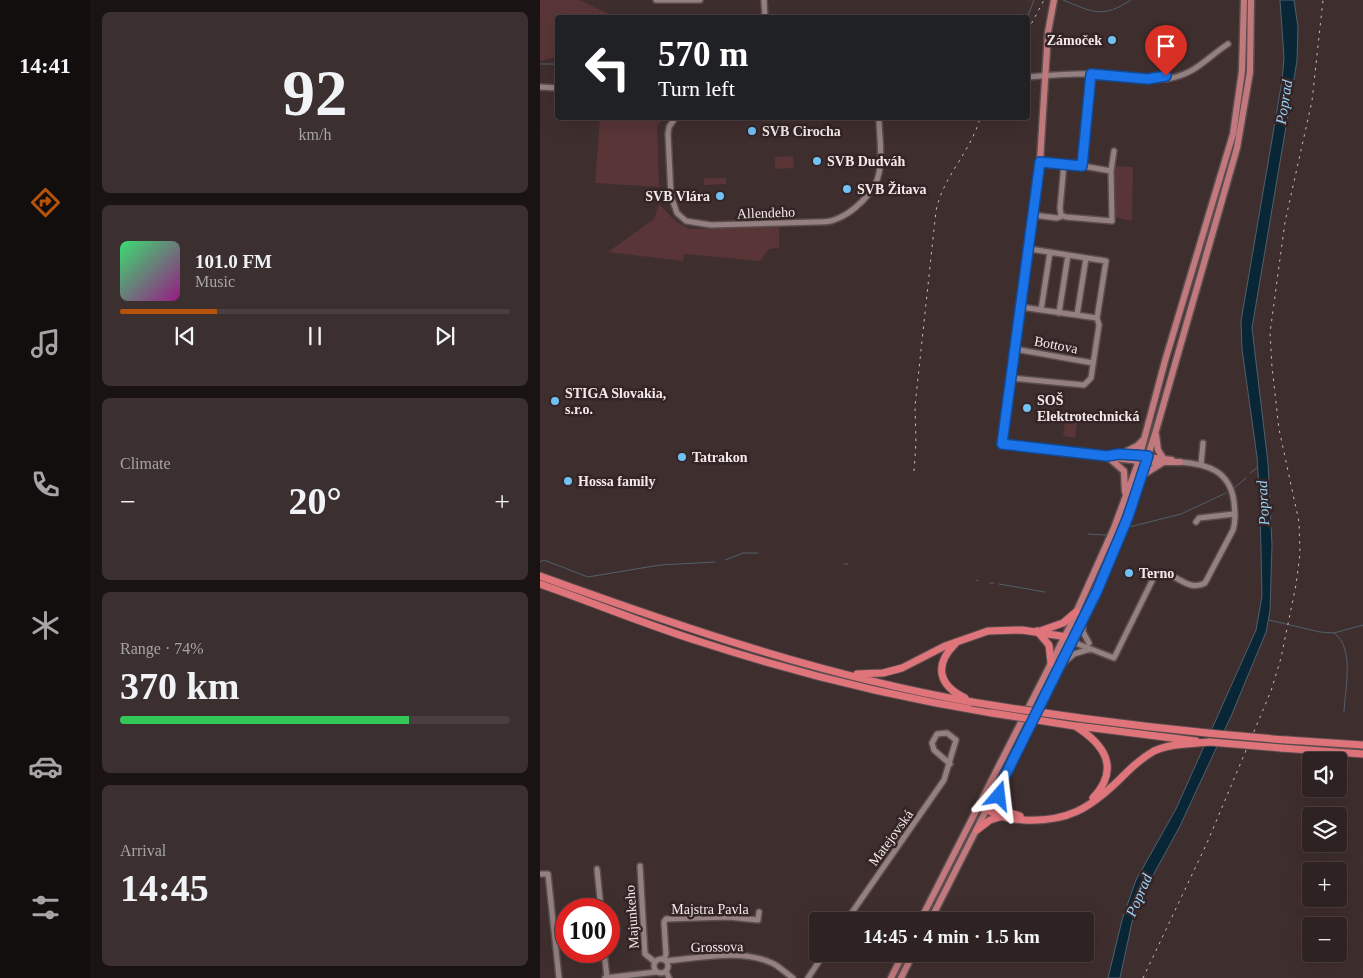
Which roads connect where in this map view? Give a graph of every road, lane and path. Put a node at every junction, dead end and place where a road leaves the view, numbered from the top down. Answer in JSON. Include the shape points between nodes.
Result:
{"nodes":[{"id":1,"x":656,"y":0,"type":"edge"},
{"id":2,"x":692,"y":0,"type":"edge"},
{"id":3,"x":700,"y":0,"type":"edge"},
{"id":4,"x":764,"y":0,"type":"edge"},
{"id":5,"x":1054,"y":0,"type":"edge"},
{"id":6,"x":1248,"y":3,"type":"edge"},
{"id":7,"x":765,"y":15,"type":"edge"},
{"id":8,"x":1228,"y":44,"type":"dead end"},
{"id":9,"x":1091,"y":74,"type":"junction"},
{"id":10,"x":1045,"y":75,"type":"junction"},
{"id":11,"x":1030,"y":77,"type":"edge"},
{"id":12,"x":540,"y":87,"type":"edge"},
{"id":13,"x":555,"y":88,"type":"edge"},
{"id":14,"x":674,"y":120,"type":"edge"},
{"id":15,"x":879,"y":120,"type":"edge"},
{"id":16,"x":1114,"y":151,"type":"dead end"},
{"id":17,"x":1040,"y":162,"type":"junction"},
{"id":18,"x":1064,"y":164,"type":"junction"},
{"id":19,"x":1082,"y":166,"type":"junction"},
{"id":20,"x":1111,"y":171,"type":"junction"},
{"id":21,"x":1034,"y":215,"type":"junction"},
{"id":22,"x":1060,"y":217,"type":"junction"},
{"id":23,"x":1030,"y":249,"type":"junction"},
{"id":24,"x":1050,"y":252,"type":"junction"},
{"id":25,"x":1068,"y":255,"type":"junction"},
{"id":26,"x":1086,"y":258,"type":"junction"},
{"id":27,"x":1022,"y":307,"type":"junction"},
{"id":28,"x":1041,"y":310,"type":"junction"},
{"id":29,"x":1059,"y":313,"type":"junction"},
{"id":30,"x":1077,"y":316,"type":"junction"},
{"id":31,"x":1097,"y":318,"type":"junction"},
{"id":32,"x":1015,"y":349,"type":"junction"},
{"id":33,"x":1093,"y":364,"type":"junction"},
{"id":34,"x":1011,"y":378,"type":"junction"},
{"id":35,"x":1156,"y":434,"type":"junction"},
{"id":36,"x":1145,"y":438,"type":"junction"},
{"id":37,"x":1203,"y":443,"type":"dead end"},
{"id":38,"x":1119,"y":454,"type":"junction"},
{"id":39,"x":1107,"y":456,"type":"junction"},
{"id":40,"x":1139,"y":458,"type":"junction"},
{"id":41,"x":1148,"y":459,"type":"junction"},
{"id":42,"x":1163,"y":460,"type":"junction"},
{"id":43,"x":1180,"y":462,"type":"joint"},
{"id":44,"x":1201,"y":464,"type":"junction"},
{"id":45,"x":1142,"y":476,"type":"junction"},
{"id":46,"x":1125,"y":498,"type":"junction"},
{"id":47,"x":1234,"y":514,"type":"junction"},
{"id":48,"x":1196,"y":522,"type":"dead end"},
{"id":49,"x":540,"y":576,"type":"edge"},
{"id":50,"x":540,"y":584,"type":"edge"},
{"id":51,"x":1076,"y":612,"type":"junction"},
{"id":52,"x":1083,"y":619,"type":"junction"},
{"id":53,"x":1050,"y":628,"type":"junction"},
{"id":54,"x":1037,"y":631,"type":"junction"},
{"id":55,"x":1065,"y":636,"type":"junction"},
{"id":56,"x":1074,"y":638,"type":"junction"},
{"id":57,"x":956,"y":642,"type":"junction"},
{"id":58,"x":1089,"y":643,"type":"junction"},
{"id":59,"x":1093,"y":648,"type":"junction"},
{"id":60,"x":1051,"y":663,"type":"junction"},
{"id":61,"x":1059,"y":667,"type":"junction"},
{"id":62,"x":849,"y":675,"type":"junction"},
{"id":63,"x":972,"y":702,"type":"junction"},
{"id":64,"x":1075,"y":726,"type":"junction"},
{"id":65,"x":1210,"y":742,"type":"junction"},
{"id":66,"x":1363,"y":745,"type":"edge"},
{"id":67,"x":1363,"y":754,"type":"edge"},
{"id":68,"x":950,"y":764,"type":"junction"},
{"id":69,"x":1001,"y":784,"type":"junction"},
{"id":70,"x":980,"y":803,"type":"junction"},
{"id":71,"x":989,"y":808,"type":"junction"},
{"id":72,"x":1012,"y":814,"type":"junction"},
{"id":73,"x":1002,"y":817,"type":"junction"},
{"id":74,"x":977,"y":830,"type":"junction"},
{"id":75,"x":640,"y":866,"type":"dead end"},
{"id":76,"x":597,"y":869,"type":"dead end"},
{"id":77,"x":540,"y":874,"type":"edge"},
{"id":78,"x":600,"y":898,"type":"edge"},
{"id":79,"x":759,"y":912,"type":"dead end"},
{"id":80,"x":852,"y":912,"type":"edge"},
{"id":81,"x":925,"y":912,"type":"edge"},
{"id":82,"x":935,"y":912,"type":"edge"},
{"id":83,"x":665,"y":960,"type":"junction"},
{"id":84,"x":655,"y":962,"type":"junction"},
{"id":85,"x":819,"y":962,"type":"edge"},
{"id":86,"x":899,"y":962,"type":"edge"},
{"id":87,"x":909,"y":962,"type":"edge"},
{"id":88,"x":605,"y":963,"type":"edge"},
{"id":89,"x":666,"y":971,"type":"junction"},
{"id":90,"x":656,"y":972,"type":"junction"},
{"id":91,"x":559,"y":978,"type":"edge"},
{"id":92,"x":606,"y":978,"type":"edge"},
{"id":93,"x":669,"y":978,"type":"edge"},
{"id":94,"x":793,"y":978,"type":"edge"},
{"id":95,"x":808,"y":978,"type":"edge"},
{"id":96,"x":891,"y":978,"type":"edge"},
{"id":97,"x":901,"y":978,"type":"edge"}],
"edges":[{"from":1,"to":2,"type":"street"},
{"from":2,"to":3,"type":"street"},
{"from":4,"to":7,"type":"street"},
{"from":5,"to":10,"type":"main road"},
{"from":6,"to":35,"type":"main road","via":[[1250,72],[1237,148]]},
{"from":6,"to":36,"type":"main road","via":[[1241,85],[1232,134]]},
{"from":8,"to":9,"type":"street","via":[[1192,72],[1148,79]]},
{"from":9,"to":10,"type":"street"},
{"from":9,"to":19,"type":"street"},
{"from":10,"to":11,"type":"street"},
{"from":10,"to":17,"type":"main road"},
{"from":12,"to":13,"type":"street"},
{"from":14,"to":15,"type":"street","name":"Allendeho","via":[[668,134],[673,206],[686,221],[718,225],[818,222],[834,220],[846,213],[877,181]]},
{"from":16,"to":20,"type":"street"},
{"from":17,"to":18,"type":"street"},
{"from":17,"to":21,"type":"main road"},
{"from":18,"to":19,"type":"street"},
{"from":18,"to":22,"type":"street"},
{"from":19,"to":20,"type":"street"},
{"from":20,"to":22,"type":"street","via":[[1112,221]]},
{"from":21,"to":22,"type":"street"},
{"from":21,"to":23,"type":"main road"},
{"from":23,"to":24,"type":"street"},
{"from":23,"to":27,"type":"main road"},
{"from":24,"to":25,"type":"street"},
{"from":24,"to":28,"type":"street"},
{"from":25,"to":26,"type":"street"},
{"from":25,"to":29,"type":"street"},
{"from":26,"to":30,"type":"street"},
{"from":26,"to":31,"type":"street","via":[[1106,261]]},
{"from":27,"to":28,"type":"street"},
{"from":27,"to":32,"type":"main road"},
{"from":28,"to":29,"type":"street"},
{"from":29,"to":30,"type":"street"},
{"from":30,"to":31,"type":"street"},
{"from":31,"to":33,"type":"street","via":[[1099,326]]},
{"from":32,"to":33,"type":"street","name":"Bottova"},
{"from":32,"to":34,"type":"main road"},
{"from":33,"to":34,"type":"street","via":[[1089,381],[1082,386]]},
{"from":34,"to":39,"type":"main road","via":[[1002,444]]},
{"from":35,"to":41,"type":"main road"},
{"from":35,"to":42,"type":"main road"},
{"from":36,"to":38,"type":"main road","via":[[1130,451]]},
{"from":36,"to":40,"type":"main road"},
{"from":37,"to":44,"type":"street"},
{"from":38,"to":39,"type":"main road"},
{"from":38,"to":40,"type":"main road"},
{"from":39,"to":40,"type":"main road"},
{"from":39,"to":46,"type":"main road","via":[[1124,471]]},
{"from":40,"to":41,"type":"main road"},
{"from":40,"to":46,"type":"main road"},
{"from":41,"to":42,"type":"main road"},
{"from":41,"to":45,"type":"main road"},
{"from":42,"to":43,"type":"main road"},
{"from":42,"to":45,"type":"main road"},
{"from":43,"to":44,"type":"street"},
{"from":44,"to":47,"type":"street","via":[[1219,471],[1226,479],[1233,497]]},
{"from":45,"to":52,"type":"main road","via":[[1124,528]]},
{"from":46,"to":51,"type":"main road"},
{"from":47,"to":48,"type":"street","via":[[1199,518]]},
{"from":47,"to":59,"type":"street","via":[[1233,530],[1205,583],[1198,587],[1190,586],[1164,573],[1154,575],[1114,658]]},
{"from":49,"to":62,"type":"highway","via":[[693,631]]},
{"from":50,"to":64,"type":"highway","bridge":true,"via":[[700,642],[885,693]]},
{"from":51,"to":53,"type":"highway","via":[[1063,623]]},
{"from":51,"to":55,"type":"main road"},
{"from":52,"to":56,"type":"main road"},
{"from":52,"to":58,"type":"street"},
{"from":53,"to":54,"type":"highway"},
{"from":53,"to":55,"type":"highway","via":[[1062,631]]},
{"from":54,"to":55,"type":"highway","via":[[1060,638]]},
{"from":54,"to":57,"type":"highway","via":[[1003,629]]},
{"from":54,"to":60,"type":"highway","via":[[1049,645]]},
{"from":55,"to":56,"type":"highway"},
{"from":55,"to":60,"type":"main road"},
{"from":56,"to":58,"type":"street"},
{"from":56,"to":59,"type":"street","via":[[1078,644]]},
{"from":56,"to":61,"type":"main road"},
{"from":57,"to":62,"type":"highway","via":[[902,668]]},
{"from":57,"to":63,"type":"highway","via":[[944,659],[942,675],[950,689]]},
{"from":58,"to":59,"type":"street"},
{"from":59,"to":61,"type":"street","via":[[1074,654]]},
{"from":60,"to":70,"type":"main road"},
{"from":61,"to":69,"type":"main road"},
{"from":62,"to":63,"type":"highway"},
{"from":63,"to":66,"type":"highway","bridge":true,"via":[[1212,734]]},
{"from":64,"to":65,"type":"highway"},
{"from":64,"to":72,"type":"highway","via":[[1100,745],[1107,765],[1106,777],[1094,797],[1066,814],[1034,818]]},
{"from":65,"to":67,"type":"highway","bridge":true},
{"from":65,"to":73,"type":"highway","via":[[1156,750],[1085,808],[1067,816],[1038,821]]},
{"from":68,"to":68,"type":"street","name":"Matejovská","via":[[956,740],[947,733],[937,734],[932,744],[934,750]]},
{"from":68,"to":80,"type":"street","name":"Matejovská","via":[[944,780],[910,832]]},
{"from":69,"to":71,"type":"main road"},
{"from":69,"to":72,"type":"highway","via":[[1001,803]]},
{"from":70,"to":71,"type":"highway"},
{"from":70,"to":81,"type":"main road"},
{"from":71,"to":72,"type":"highway"},
{"from":71,"to":73,"type":"highway"},
{"from":71,"to":74,"type":"main road"},
{"from":73,"to":74,"type":"highway","via":[[990,820]]},
{"from":74,"to":82,"type":"main road"},
{"from":75,"to":84,"type":"street","name":"Majunkeho","via":[[645,954]]},
{"from":76,"to":78,"type":"street"},
{"from":77,"to":91,"type":"street","via":[[548,874]]},
{"from":79,"to":83,"type":"street","name":"Majstra Pavla","via":[[758,922],[728,917],[666,919]]},
{"from":83,"to":84,"type":"street"},
{"from":83,"to":89,"type":"street"},
{"from":83,"to":94,"type":"street","name":"Grossova","via":[[743,956],[774,965]]},
{"from":84,"to":90,"type":"street"},
{"from":85,"to":95,"type":"street"},
{"from":86,"to":96,"type":"main road"},
{"from":87,"to":97,"type":"main road"},
{"from":88,"to":92,"type":"street"},
{"from":89,"to":90,"type":"street"},
{"from":89,"to":93,"type":"street"},
{"from":90,"to":92,"type":"street"}]}
